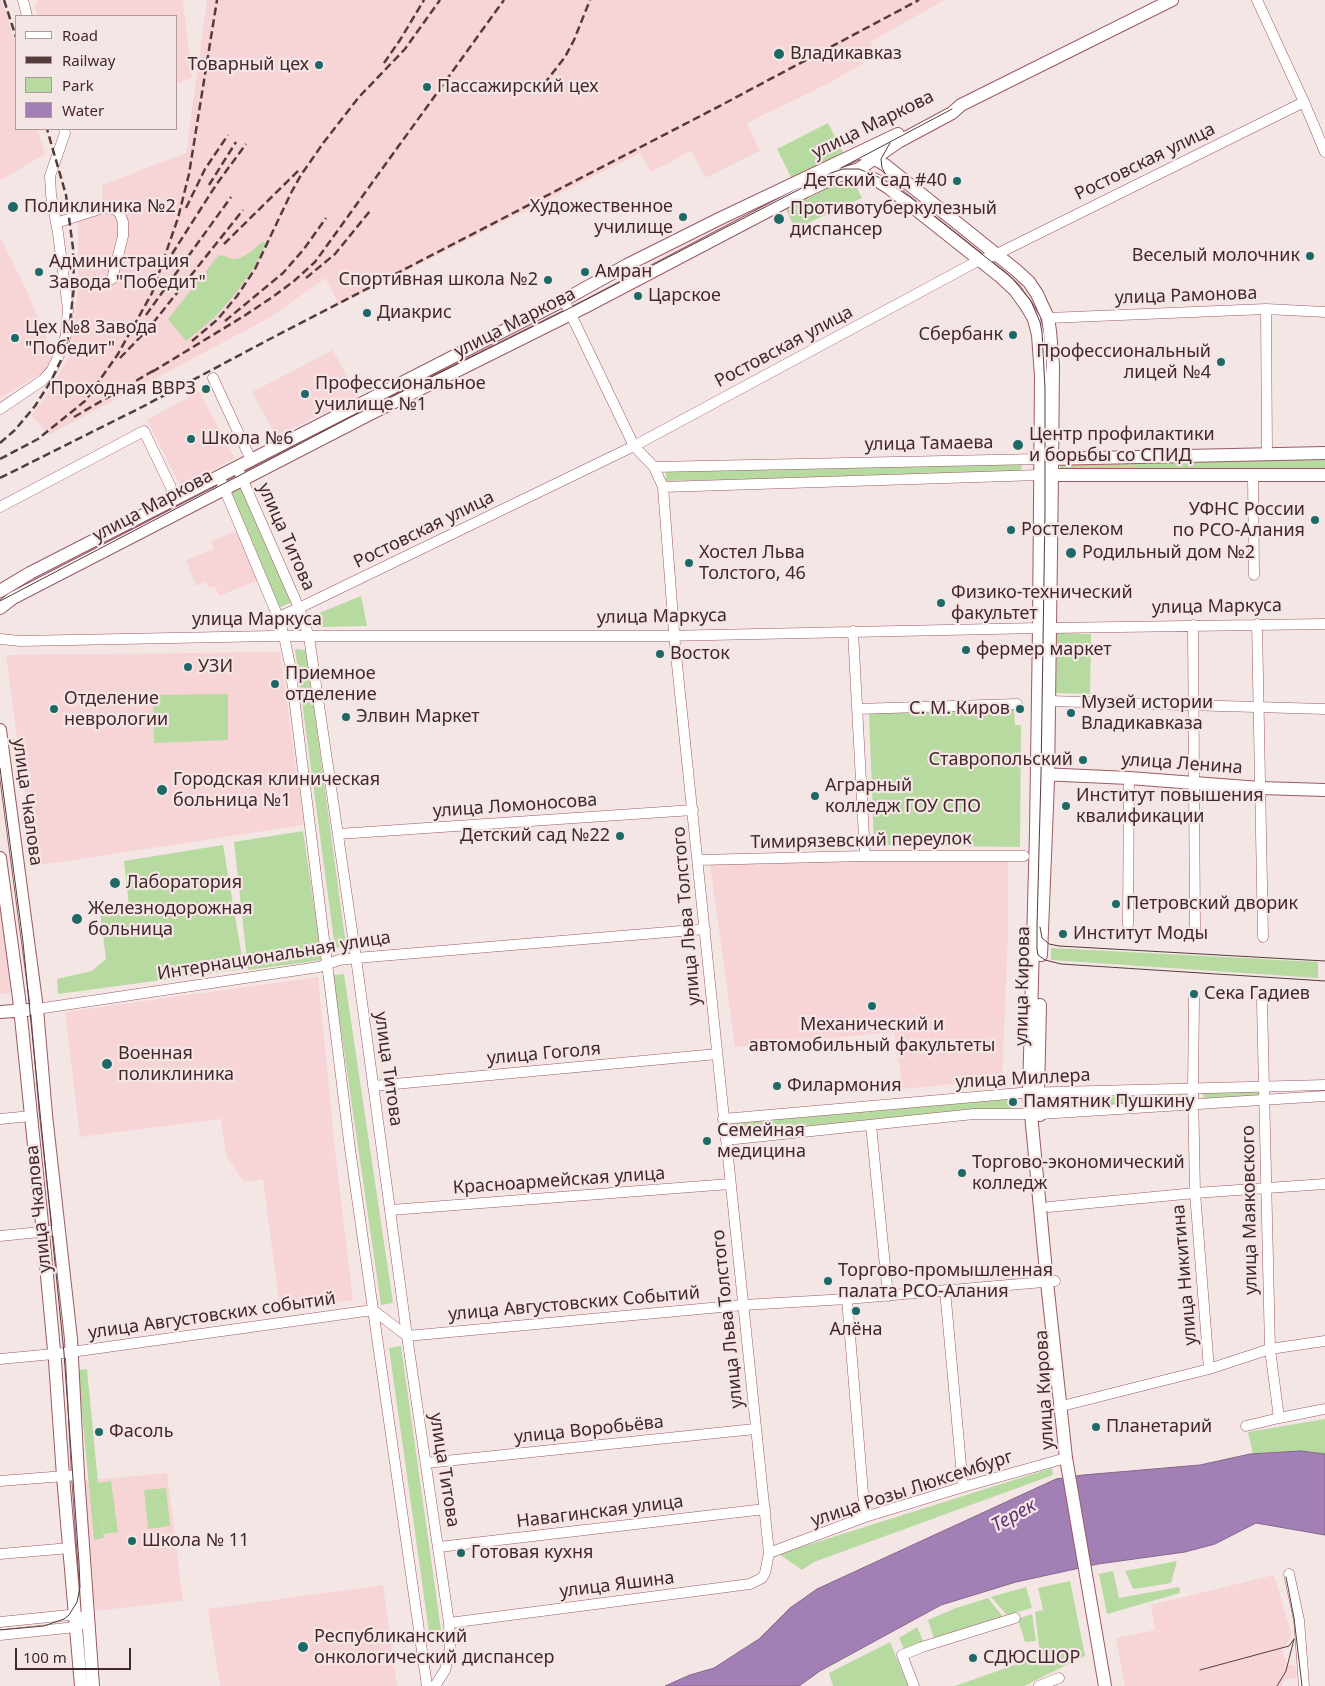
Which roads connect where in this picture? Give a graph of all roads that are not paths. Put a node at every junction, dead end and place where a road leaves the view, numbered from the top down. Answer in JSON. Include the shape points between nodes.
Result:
{"nodes":[{"id":1,"x":23,"y":0,"type":"edge"},
{"id":2,"x":1172,"y":0,"type":"edge"},
{"id":3,"x":1256,"y":0,"type":"edge"},
{"id":4,"x":27,"y":15,"type":"edge"},
{"id":5,"x":1304,"y":102,"type":"junction"},
{"id":6,"x":961,"y":106,"type":"junction"},
{"id":7,"x":64,"y":130,"type":"edge"},
{"id":8,"x":898,"y":142,"type":"junction"},
{"id":9,"x":1325,"y":152,"type":"edge"},
{"id":10,"x":858,"y":153,"type":"junction"},
{"id":11,"x":875,"y":158,"type":"junction"},
{"id":12,"x":850,"y":173,"type":"junction"},
{"id":13,"x":896,"y":173,"type":"junction"},
{"id":14,"x":56,"y":223,"type":"junction"},
{"id":15,"x":997,"y":254,"type":"junction"},
{"id":16,"x":980,"y":260,"type":"junction"},
{"id":17,"x":112,"y":279,"type":"dead end"},
{"id":18,"x":564,"y":300,"type":"junction"},
{"id":19,"x":1266,"y":309,"type":"junction"},
{"id":20,"x":1325,"y":312,"type":"edge"},
{"id":21,"x":571,"y":314,"type":"junction"},
{"id":22,"x":1048,"y":318,"type":"junction"},
{"id":23,"x":213,"y":378,"type":"dead end"},
{"id":24,"x":0,"y":409,"type":"edge"},
{"id":25,"x":634,"y":446,"type":"junction"},
{"id":26,"x":1325,"y":453,"type":"edge"},
{"id":27,"x":1267,"y":454,"type":"junction"},
{"id":28,"x":1046,"y":459,"type":"junction"},
{"id":29,"x":251,"y":460,"type":"junction"},
{"id":30,"x":237,"y":467,"type":"junction"},
{"id":31,"x":654,"y":467,"type":"junction"},
{"id":32,"x":1046,"y":475,"type":"junction"},
{"id":33,"x":1253,"y":475,"type":"junction"},
{"id":34,"x":1325,"y":475,"type":"edge"},
{"id":35,"x":242,"y":479,"type":"junction"},
{"id":36,"x":221,"y":482,"type":"junction"},
{"id":37,"x":663,"y":487,"type":"junction"},
{"id":38,"x":176,"y":498,"type":"junction"},
{"id":39,"x":0,"y":507,"type":"edge"},
{"id":40,"x":1254,"y":575,"type":"dead end"},
{"id":41,"x":0,"y":591,"type":"edge"},
{"id":42,"x":0,"y":608,"type":"edge"},
{"id":43,"x":299,"y":608,"type":"junction"},
{"id":44,"x":278,"y":617,"type":"junction"},
{"id":45,"x":1257,"y":624,"type":"junction"},
{"id":46,"x":1325,"y":624,"type":"edge"},
{"id":47,"x":1193,"y":625,"type":"junction"},
{"id":48,"x":1045,"y":628,"type":"junction"},
{"id":49,"x":852,"y":631,"type":"junction"},
{"id":50,"x":674,"y":635,"type":"junction"},
{"id":51,"x":284,"y":636,"type":"junction"},
{"id":52,"x":309,"y":637,"type":"junction"},
{"id":53,"x":0,"y":639,"type":"edge"},
{"id":54,"x":1049,"y":701,"type":"junction"},
{"id":55,"x":1017,"y":704,"type":"dead end"},
{"id":56,"x":1194,"y":706,"type":"junction"},
{"id":57,"x":1258,"y":707,"type":"junction"},
{"id":58,"x":1325,"y":708,"type":"edge"},
{"id":59,"x":857,"y":709,"type":"junction"},
{"id":60,"x":0,"y":730,"type":"edge"},
{"id":61,"x":1042,"y":774,"type":"junction"},
{"id":62,"x":1129,"y":778,"type":"junction"},
{"id":63,"x":1194,"y":782,"type":"junction"},
{"id":64,"x":1260,"y":788,"type":"junction"},
{"id":65,"x":1325,"y":790,"type":"edge"},
{"id":66,"x":694,"y":810,"type":"junction"},
{"id":67,"x":338,"y":834,"type":"junction"},
{"id":68,"x":865,"y":856,"type":"junction"},
{"id":69,"x":1024,"y":856,"type":"dead end"},
{"id":70,"x":0,"y":858,"type":"edge"},
{"id":71,"x":698,"y":860,"type":"junction"},
{"id":72,"x":1128,"y":924,"type":"dead end"},
{"id":73,"x":705,"y":929,"type":"junction"},
{"id":74,"x":1195,"y":932,"type":"dead end"},
{"id":75,"x":1263,"y":937,"type":"dead end"},
{"id":76,"x":356,"y":958,"type":"junction"},
{"id":77,"x":327,"y":965,"type":"junction"},
{"id":78,"x":1194,"y":999,"type":"dead end"},
{"id":79,"x":1262,"y":1001,"type":"dead end"},
{"id":80,"x":37,"y":1009,"type":"junction"},
{"id":81,"x":20,"y":1011,"type":"junction"},
{"id":82,"x":0,"y":1012,"type":"edge"},
{"id":83,"x":717,"y":1054,"type":"junction"},
{"id":84,"x":1325,"y":1085,"type":"edge"},
{"id":85,"x":373,"y":1086,"type":"junction"},
{"id":86,"x":1264,"y":1086,"type":"junction"},
{"id":87,"x":1193,"y":1089,"type":"junction"},
{"id":88,"x":1034,"y":1093,"type":"junction"},
{"id":89,"x":1325,"y":1096,"type":"edge"},
{"id":90,"x":1264,"y":1100,"type":"junction"},
{"id":91,"x":1193,"y":1104,"type":"junction"},
{"id":92,"x":1036,"y":1114,"type":"junction"},
{"id":93,"x":31,"y":1116,"type":"junction"},
{"id":94,"x":0,"y":1118,"type":"edge"},
{"id":95,"x":724,"y":1119,"type":"junction"},
{"id":96,"x":871,"y":1125,"type":"junction"},
{"id":97,"x":726,"y":1140,"type":"junction"},
{"id":98,"x":730,"y":1184,"type":"junction"},
{"id":99,"x":1325,"y":1184,"type":"edge"},
{"id":100,"x":1266,"y":1188,"type":"junction"},
{"id":101,"x":1195,"y":1193,"type":"junction"},
{"id":102,"x":1049,"y":1206,"type":"junction"},
{"id":103,"x":391,"y":1210,"type":"junction"},
{"id":104,"x":59,"y":1230,"type":"junction"},
{"id":105,"x":43,"y":1233,"type":"junction"},
{"id":106,"x":0,"y":1236,"type":"edge"},
{"id":107,"x":1051,"y":1281,"type":"junction"},
{"id":108,"x":944,"y":1290,"type":"junction"},
{"id":109,"x":888,"y":1296,"type":"junction"},
{"id":110,"x":847,"y":1299,"type":"junction"},
{"id":111,"x":743,"y":1305,"type":"junction"},
{"id":112,"x":373,"y":1310,"type":"junction"},
{"id":113,"x":407,"y":1336,"type":"junction"},
{"id":114,"x":1325,"y":1341,"type":"edge"},
{"id":115,"x":1270,"y":1349,"type":"junction"},
{"id":116,"x":72,"y":1352,"type":"junction"},
{"id":117,"x":55,"y":1353,"type":"junction"},
{"id":118,"x":0,"y":1358,"type":"edge"},
{"id":119,"x":1209,"y":1369,"type":"junction"},
{"id":120,"x":1066,"y":1405,"type":"junction"},
{"id":121,"x":1325,"y":1409,"type":"edge"},
{"id":122,"x":1279,"y":1418,"type":"junction"},
{"id":123,"x":1246,"y":1426,"type":"dead end"},
{"id":124,"x":755,"y":1429,"type":"junction"},
{"id":125,"x":1067,"y":1461,"type":"junction"},
{"id":126,"x":426,"y":1463,"type":"junction"},
{"id":127,"x":78,"y":1475,"type":"junction"},
{"id":128,"x":63,"y":1476,"type":"junction"},
{"id":129,"x":0,"y":1481,"type":"edge"},
{"id":130,"x":963,"y":1487,"type":"junction"},
{"id":131,"x":765,"y":1509,"type":"junction"},
{"id":132,"x":865,"y":1518,"type":"junction"},
{"id":133,"x":439,"y":1547,"type":"junction"},
{"id":134,"x":70,"y":1548,"type":"junction"},
{"id":135,"x":769,"y":1553,"type":"junction"},
{"id":136,"x":0,"y":1554,"type":"edge"},
{"id":137,"x":1289,"y":1574,"type":"dead end"},
{"id":138,"x":1015,"y":1618,"type":"dead end"},
{"id":139,"x":88,"y":1620,"type":"junction"},
{"id":140,"x":76,"y":1621,"type":"junction"},
{"id":141,"x":0,"y":1622,"type":"edge"},
{"id":142,"x":449,"y":1623,"type":"junction"},
{"id":143,"x":0,"y":1634,"type":"edge"},
{"id":144,"x":1059,"y":1678,"type":"dead end"},
{"id":145,"x":81,"y":1686,"type":"edge"},
{"id":146,"x":94,"y":1686,"type":"edge"},
{"id":147,"x":427,"y":1686,"type":"edge"},
{"id":148,"x":435,"y":1686,"type":"edge"},
{"id":149,"x":914,"y":1686,"type":"edge"},
{"id":150,"x":1039,"y":1686,"type":"edge"},
{"id":151,"x":1106,"y":1686,"type":"edge"},
{"id":152,"x":1304,"y":1686,"type":"edge"}],
"edges":[{"from":1,"to":4,"type":"street"},
{"from":2,"to":6,"type":"main road","name":"улица Маркова"},
{"from":3,"to":5,"type":"street"},
{"from":5,"to":9,"type":"street"},
{"from":5,"to":15,"type":"street","name":"Ростовская улица"},
{"from":6,"to":8,"type":"main road","name":"улица Маркова"},
{"from":6,"to":10,"type":"main road","name":"улица Маркова","via":[[950,107]]},
{"from":7,"to":14,"type":"street","via":[[50,176]]},
{"from":8,"to":11,"type":"main road","name":"улица Маркова"},
{"from":8,"to":13,"type":"main road","via":[[890,152]]},
{"from":10,"to":11,"type":"main road","name":"улица Кирова"},
{"from":10,"to":18,"type":"main road","name":"улица Маркова","via":[[718,219]]},
{"from":11,"to":12,"type":"main road","name":"улица Маркова"},
{"from":11,"to":13,"type":"main road","name":"улица Кирова"},
{"from":12,"to":16,"type":"main road","name":"улица Кирова","via":[[878,180]]},
{"from":12,"to":21,"type":"main road","name":"улица Маркова","via":[[806,191]]},
{"from":13,"to":15,"type":"main road","name":"улица Кирова"},
{"from":14,"to":17,"type":"street","via":[[103,208],[115,209],[123,222],[123,236]]},
{"from":14,"to":24,"type":"street","via":[[68,309],[66,335],[52,370],[43,380]]},
{"from":15,"to":16,"type":"street","name":"Ростовская улица"},
{"from":15,"to":22,"type":"main road","name":"улица Кирова","via":[[1029,282]]},
{"from":16,"to":25,"type":"street","name":"Ростовская улица"},
{"from":16,"to":28,"type":"main road","name":"улица Кирова","via":[[1014,290],[1034,319],[1040,349]]},
{"from":18,"to":21,"type":"street","name":"улица Льва Толстого"},
{"from":18,"to":29,"type":"main road","name":"улица Маркова"},
{"from":19,"to":20,"type":"street","name":"улица Рамонова"},
{"from":19,"to":22,"type":"street","name":"улица Рамонова"},
{"from":19,"to":27,"type":"street"},
{"from":21,"to":25,"type":"street","name":"улица Льва Толстого"},
{"from":21,"to":35,"type":"main road","name":"улица Маркова"},
{"from":22,"to":28,"type":"main road","name":"улица Кирова","via":[[1053,365]]},
{"from":23,"to":29,"type":"street"},
{"from":25,"to":31,"type":"street","name":"улица Льва Толстого"},
{"from":25,"to":43,"type":"street","name":"Ростовская улица"},
{"from":26,"to":27,"type":"main road","name":"улица Тамаева"},
{"from":27,"to":28,"type":"main road","name":"улица Тамаева"},
{"from":28,"to":31,"type":"street","name":"улица Тамаева"},
{"from":28,"to":32,"type":"main road","name":"улица Кирова"},
{"from":29,"to":30,"type":"main road","name":"улица Маркова"},
{"from":30,"to":35,"type":"street","name":"улица Титова"},
{"from":30,"to":36,"type":"main road","name":"улица Маркова"},
{"from":31,"to":37,"type":"street","name":"улица Льва Толстого"},
{"from":32,"to":33,"type":"main road","name":"улица Тамаева"},
{"from":32,"to":37,"type":"street","name":"улица Тамаева"},
{"from":32,"to":48,"type":"main road","name":"улица Кирова"},
{"from":33,"to":34,"type":"main road","name":"улица Тамаева"},
{"from":33,"to":40,"type":"street"},
{"from":35,"to":36,"type":"main road","name":"улица Маркова"},
{"from":35,"to":43,"type":"street","name":"улица Титова"},
{"from":36,"to":38,"type":"main road","name":"улица Маркова"},
{"from":36,"to":42,"type":"main road","name":"улица Маркова","via":[[149,529],[13,598]]},
{"from":36,"to":44,"type":"street","name":"улица Титова"},
{"from":37,"to":50,"type":"street","name":"улица Льва Толстого"},
{"from":38,"to":39,"type":"street","via":[[144,431]]},
{"from":38,"to":41,"type":"main road","name":"улица Маркова"},
{"from":43,"to":44,"type":"street","name":"Ростовская улица"},
{"from":43,"to":52,"type":"street","name":"улица Титова"},
{"from":44,"to":51,"type":"street","name":"улица Титова"},
{"from":45,"to":46,"type":"street","name":"улица Маркуса"},
{"from":45,"to":47,"type":"street","name":"улица Маркуса"},
{"from":45,"to":57,"type":"street"},
{"from":47,"to":48,"type":"street","name":"улица Маркуса"},
{"from":47,"to":56,"type":"street"},
{"from":48,"to":49,"type":"street","name":"улица Маркуса"},
{"from":48,"to":54,"type":"main road","name":"улица Кирова"},
{"from":48,"to":61,"type":"main road","name":"улица Кирова"},
{"from":49,"to":50,"type":"street","name":"улица Маркуса"},
{"from":49,"to":59,"type":"street"},
{"from":50,"to":52,"type":"street","name":"улица Маркуса"},
{"from":50,"to":66,"type":"street","name":"улица Льва Толстого"},
{"from":51,"to":52,"type":"street","name":"улица Маркуса"},
{"from":51,"to":53,"type":"street","name":"улица Маркуса"},
{"from":51,"to":77,"type":"street","name":"улица Титова"},
{"from":52,"to":67,"type":"street","name":"улица Титова"},
{"from":54,"to":56,"type":"street"},
{"from":54,"to":61,"type":"main road","name":"улица Кирова"},
{"from":55,"to":59,"type":"street"},
{"from":56,"to":57,"type":"street"},
{"from":56,"to":63,"type":"street"},
{"from":57,"to":58,"type":"street"},
{"from":57,"to":64,"type":"street"},
{"from":59,"to":68,"type":"street"},
{"from":60,"to":80,"type":"main road","name":"улица Чкалова"},
{"from":61,"to":62,"type":"main road","name":"улица Ленина"},
{"from":61,"to":88,"type":"main road","name":"улица Кирова","via":[[1041,944]]},
{"from":62,"to":63,"type":"main road","name":"улица Ленина"},
{"from":62,"to":72,"type":"street"},
{"from":63,"to":64,"type":"main road","name":"улица Ленина"},
{"from":63,"to":74,"type":"street"},
{"from":64,"to":65,"type":"main road","name":"улица Ленина"},
{"from":64,"to":75,"type":"street"},
{"from":66,"to":67,"type":"street","name":"улица Ломоносова"},
{"from":66,"to":71,"type":"street","name":"улица Льва Толстого"},
{"from":67,"to":76,"type":"street","name":"улица Титова"},
{"from":68,"to":69,"type":"street","name":"Тимирязевский переулок"},
{"from":68,"to":71,"type":"street","name":"Тимирязевский переулок"},
{"from":70,"to":81,"type":"main road","name":"улица Чкалова"},
{"from":71,"to":73,"type":"street","name":"улица Льва Толстого"},
{"from":73,"to":76,"type":"street","name":"Интернациональная улица"},
{"from":73,"to":83,"type":"street","name":"улица Льва Толстого"},
{"from":76,"to":77,"type":"street","name":"Интернациональная улица"},
{"from":76,"to":85,"type":"street","name":"улица Титова"},
{"from":77,"to":80,"type":"street","name":"Интернациональная улица"},
{"from":77,"to":112,"type":"street","name":"улица Титова"},
{"from":78,"to":87,"type":"street","name":"улица Никитина"},
{"from":79,"to":86,"type":"street","name":"улица Маяковского"},
{"from":80,"to":81,"type":"main road","name":"Интернациональная улица"},
{"from":80,"to":104,"type":"main road","name":"улица Чкалова"},
{"from":81,"to":82,"type":"main road","name":"Интернациональная улица"},
{"from":81,"to":93,"type":"main road","name":"улица Чкалова"},
{"from":83,"to":85,"type":"street","name":"улица Гоголя"},
{"from":83,"to":95,"type":"street","name":"улица Льва Толстого"},
{"from":84,"to":86,"type":"street","name":"улица Миллера"},
{"from":85,"to":103,"type":"street","name":"улица Титова"},
{"from":86,"to":87,"type":"street","name":"улица Миллера"},
{"from":86,"to":90,"type":"street","name":"улица Маяковского"},
{"from":87,"to":88,"type":"street","name":"улица Миллера"},
{"from":87,"to":91,"type":"street","name":"улица Никитина"},
{"from":88,"to":92,"type":"main road","name":"улица Кирова"},
{"from":88,"to":95,"type":"street","name":"улица Миллера"},
{"from":89,"to":90,"type":"street","name":"улица Миллера"},
{"from":90,"to":91,"type":"street","name":"улица Миллера"},
{"from":90,"to":100,"type":"street","name":"улица Маяковского"},
{"from":91,"to":92,"type":"street","name":"улица Миллера"},
{"from":91,"to":101,"type":"street","name":"улица Никитина"},
{"from":92,"to":96,"type":"street","name":"улица Миллера","via":[[974,1114]]},
{"from":92,"to":102,"type":"main road","name":"улица Кирова"},
{"from":92,"to":107,"type":"main road","name":"улица Кирова"},
{"from":93,"to":94,"type":"street"},
{"from":93,"to":105,"type":"main road","name":"улица Чкалова"},
{"from":95,"to":97,"type":"street","name":"улица Льва Толстого"},
{"from":96,"to":97,"type":"street","name":"улица Миллера"},
{"from":96,"to":109,"type":"street"},
{"from":97,"to":98,"type":"street","name":"улица Льва Толстого"},
{"from":98,"to":103,"type":"street","name":"Красноармейская улица"},
{"from":98,"to":111,"type":"street","name":"улица Льва Толстого"},
{"from":99,"to":100,"type":"street"},
{"from":100,"to":101,"type":"street"},
{"from":100,"to":115,"type":"street","name":"улица Маяковского"},
{"from":101,"to":102,"type":"street"},
{"from":101,"to":119,"type":"street","name":"улица Никитина"},
{"from":102,"to":107,"type":"main road","name":"улица Кирова"},
{"from":103,"to":113,"type":"street","name":"улица Титова"},
{"from":104,"to":105,"type":"street"},
{"from":104,"to":116,"type":"main road","name":"улица Чкалова"},
{"from":105,"to":106,"type":"street"},
{"from":105,"to":117,"type":"main road","name":"улица Чкалова"},
{"from":107,"to":108,"type":"street","name":"улица Августовских Событий"},
{"from":107,"to":120,"type":"main road","name":"улица Кирова"},
{"from":107,"to":125,"type":"main road","name":"улица Кирова"},
{"from":108,"to":109,"type":"street","name":"улица Августовских Событий"},
{"from":108,"to":130,"type":"street"},
{"from":109,"to":110,"type":"street","name":"улица Августовских Событий"},
{"from":110,"to":111,"type":"street","name":"улица Августовских Событий"},
{"from":110,"to":132,"type":"street"},
{"from":111,"to":113,"type":"street","name":"улица Августовских Событий"},
{"from":111,"to":124,"type":"street","name":"улица Льва Толстого"},
{"from":112,"to":113,"type":"street"},
{"from":112,"to":116,"type":"street","name":"улица Августовских событий"},
{"from":112,"to":147,"type":"street","name":"улица Титова"},
{"from":113,"to":126,"type":"street","name":"улица Титова"},
{"from":114,"to":115,"type":"street"},
{"from":115,"to":119,"type":"street"},
{"from":115,"to":122,"type":"street","name":"улица Маяковского"},
{"from":116,"to":117,"type":"street","name":"улица Августовских событий"},
{"from":116,"to":127,"type":"main road","name":"улица Чкалова"},
{"from":117,"to":118,"type":"street"},
{"from":117,"to":128,"type":"main road","name":"улица Чкалова"},
{"from":119,"to":120,"type":"street"},
{"from":120,"to":125,"type":"main road","name":"улица Кирова"},
{"from":121,"to":122,"type":"street"},
{"from":122,"to":123,"type":"street"},
{"from":124,"to":126,"type":"street","name":"улица Воробьёва"},
{"from":124,"to":131,"type":"street","name":"улица Льва Толстого"},
{"from":125,"to":130,"type":"street","name":"улица Розы Люксембург"},
{"from":125,"to":151,"type":"main road"},
{"from":126,"to":133,"type":"street","name":"улица Титова"},
{"from":127,"to":128,"type":"street"},
{"from":127,"to":139,"type":"main road","name":"улица Чкалова"},
{"from":128,"to":129,"type":"street"},
{"from":128,"to":134,"type":"main road","name":"улица Чкалова"},
{"from":130,"to":132,"type":"street","name":"улица Розы Люксембург"},
{"from":131,"to":133,"type":"street","name":"Навагинская улица"},
{"from":131,"to":135,"type":"street","name":"улица Льва Толстого"},
{"from":132,"to":135,"type":"street","name":"улица Розы Люксембург"},
{"from":133,"to":142,"type":"street","name":"улица Титова"},
{"from":134,"to":136,"type":"street"},
{"from":134,"to":140,"type":"main road","name":"улица Чкалова"},
{"from":135,"to":142,"type":"street","name":"улица Яшина","via":[[762,1578],[750,1584]]},
{"from":137,"to":152,"type":"street","via":[[1299,1620]]},
{"from":138,"to":149,"type":"street","via":[[902,1655]]},
{"from":139,"to":140,"type":"street"},
{"from":139,"to":146,"type":"main road","name":"улица Чкалова"},
{"from":140,"to":141,"type":"street"},
{"from":140,"to":143,"type":"street"},
{"from":140,"to":145,"type":"main road","name":"улица Чкалова"},
{"from":142,"to":148,"type":"street","name":"улица Титова","via":[[450,1650],[445,1670]]},
{"from":144,"to":150,"type":"street"}]}
